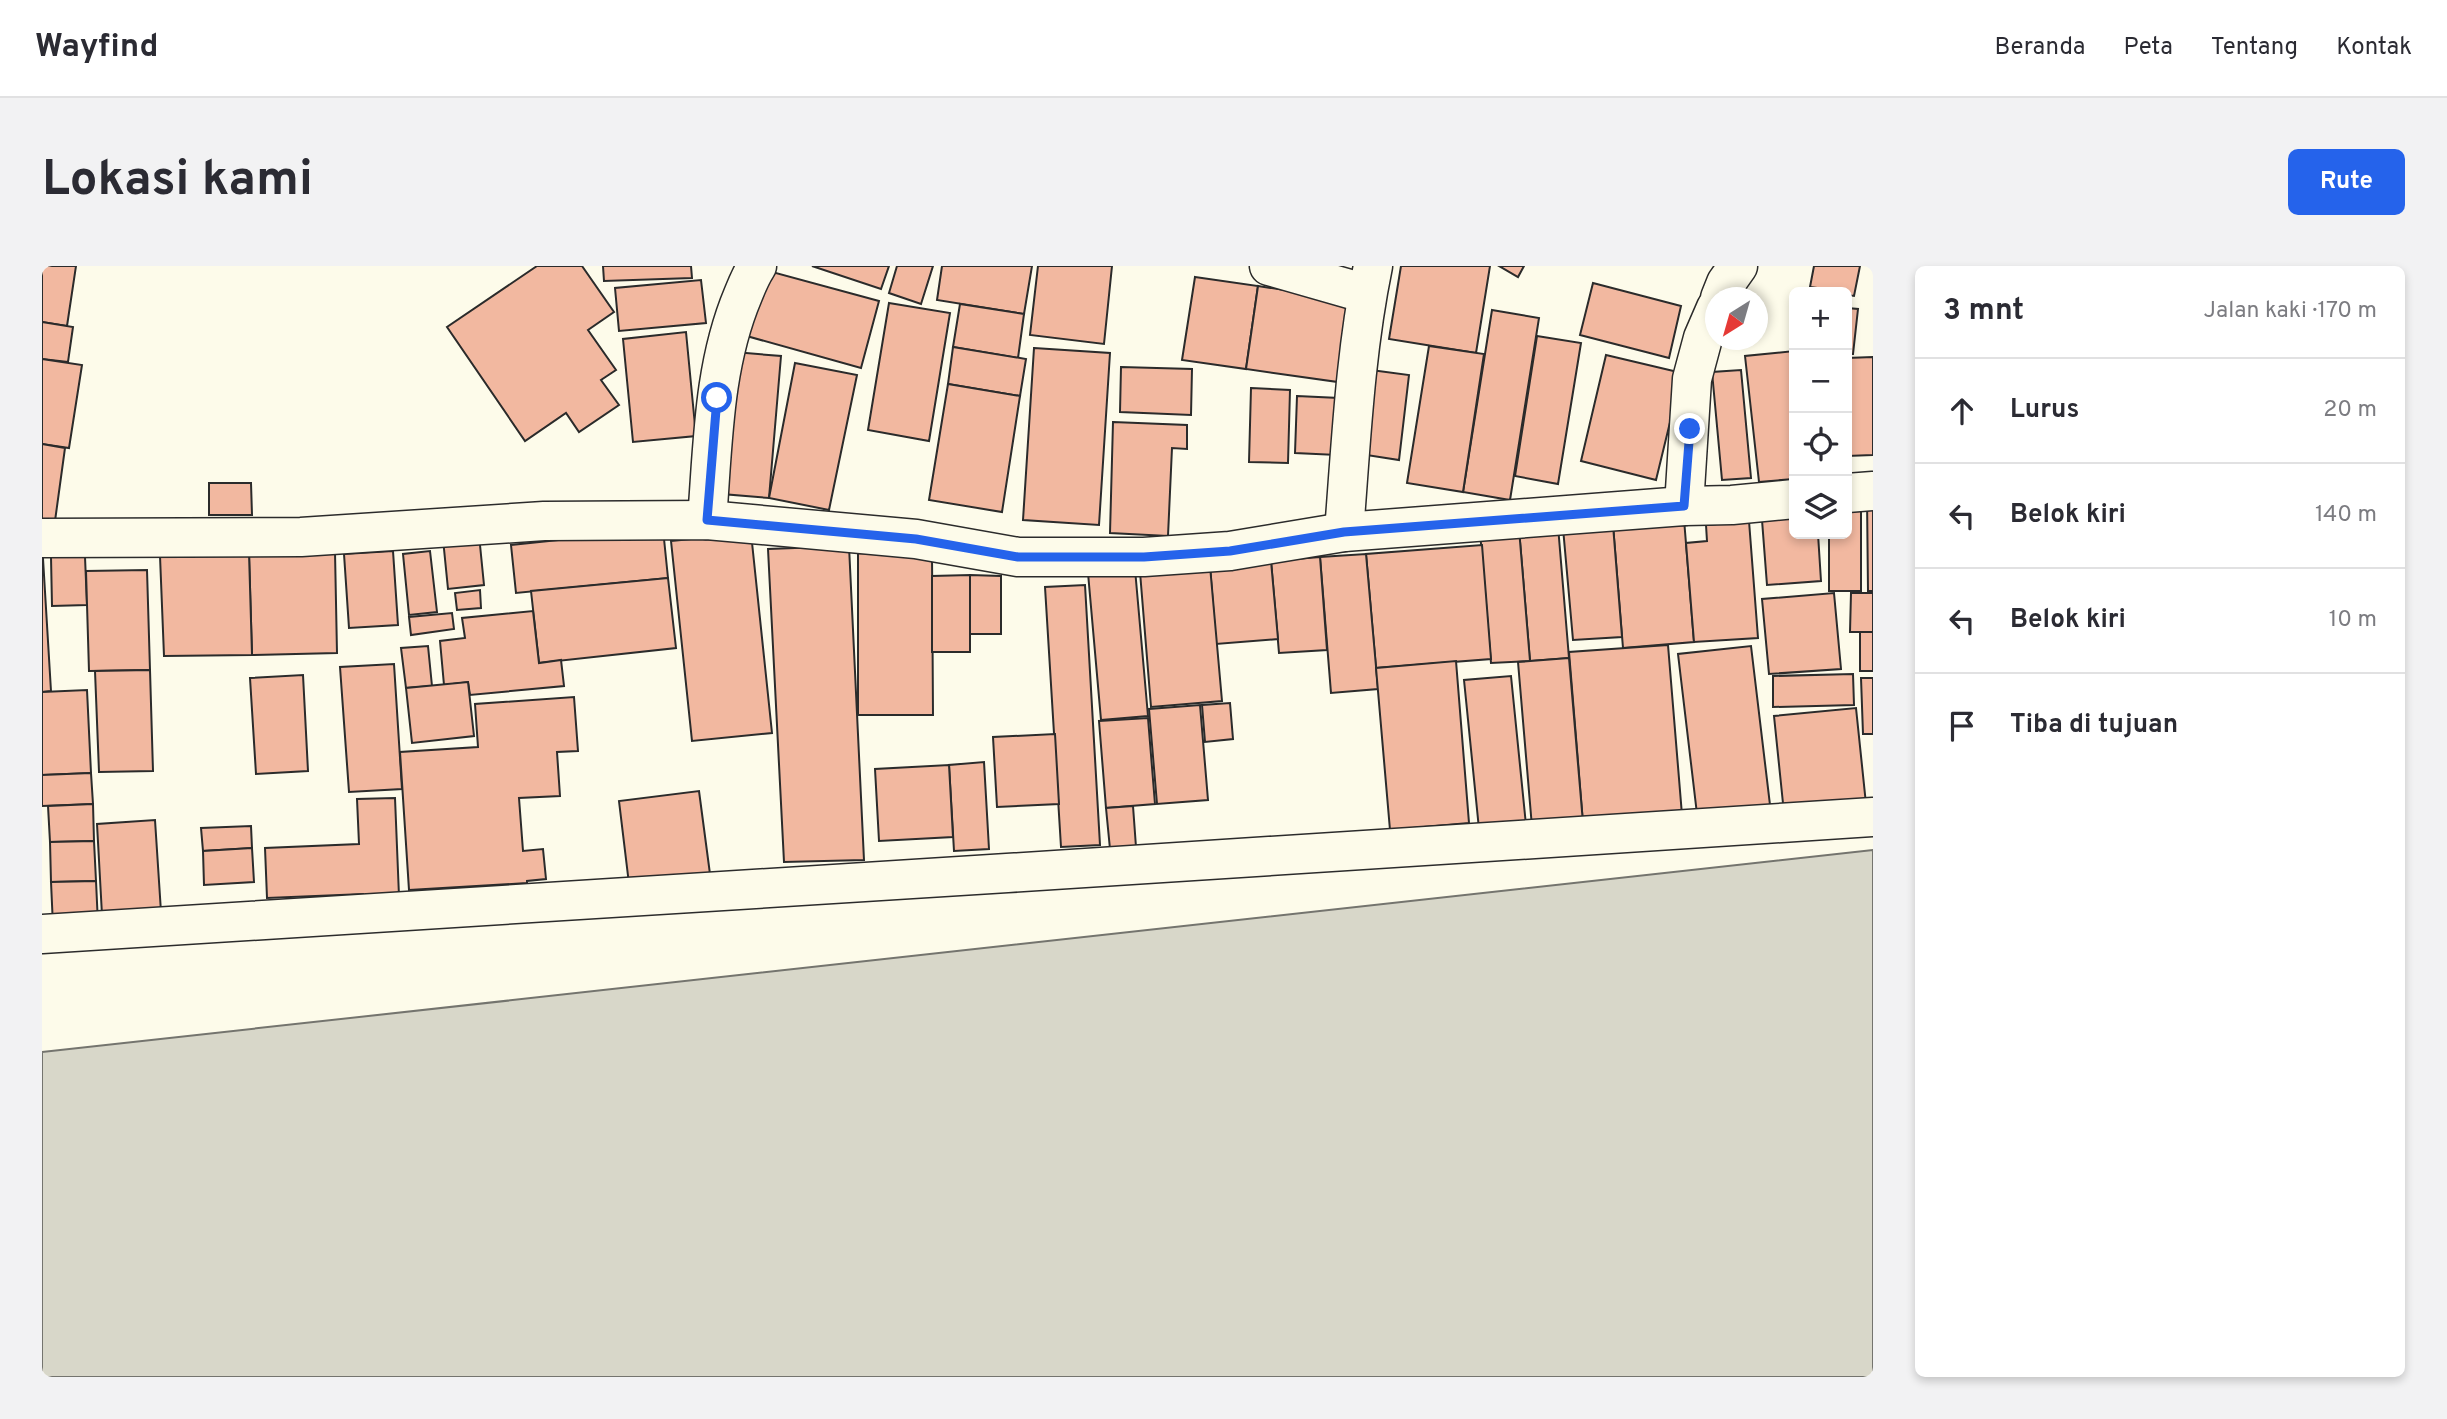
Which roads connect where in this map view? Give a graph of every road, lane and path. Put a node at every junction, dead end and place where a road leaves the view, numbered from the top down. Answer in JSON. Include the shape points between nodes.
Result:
{"nodes":[{"id":1,"x":1269,"y":266,"type":"edge"},
{"id":2,"x":1738,"y":266,"type":"edge"},
{"id":3,"x":754,"y":268,"type":"edge"},
{"id":4,"x":1370,"y":280,"type":"edge"},
{"id":5,"x":1724,"y":287,"type":"edge"},
{"id":6,"x":1705,"y":333,"type":"edge"},
{"id":7,"x":1873,"y":491,"type":"edge"},
{"id":8,"x":1852,"y":493,"type":"edge"},
{"id":9,"x":1789,"y":499,"type":"edge"},
{"id":10,"x":1684,"y":506,"type":"junction"},
{"id":11,"x":707,"y":520,"type":"junction"},
{"id":12,"x":1344,"y":532,"type":"junction"},
{"id":13,"x":42,"y":538,"type":"edge"},
{"id":14,"x":1873,"y":817,"type":"edge"},
{"id":15,"x":42,"y":934,"type":"edge"}],
"edges":[{"from":1,"to":4,"type":"street"},
{"from":2,"to":5,"type":"street"},
{"from":3,"to":11,"type":"street","via":[[724,354]]},
{"from":4,"to":12,"type":"street"},
{"from":6,"to":10,"type":"street","via":[[1692,379]]},
{"from":7,"to":8,"type":"street"},
{"from":9,"to":10,"type":"street"},
{"from":10,"to":12,"type":"street"},
{"from":11,"to":12,"type":"street","via":[[916,539],[1018,557],[1144,557],[1230,551]]},
{"from":11,"to":13,"type":"street","via":[[544,521],[301,537]]},
{"from":14,"to":15,"type":"street"}]}
